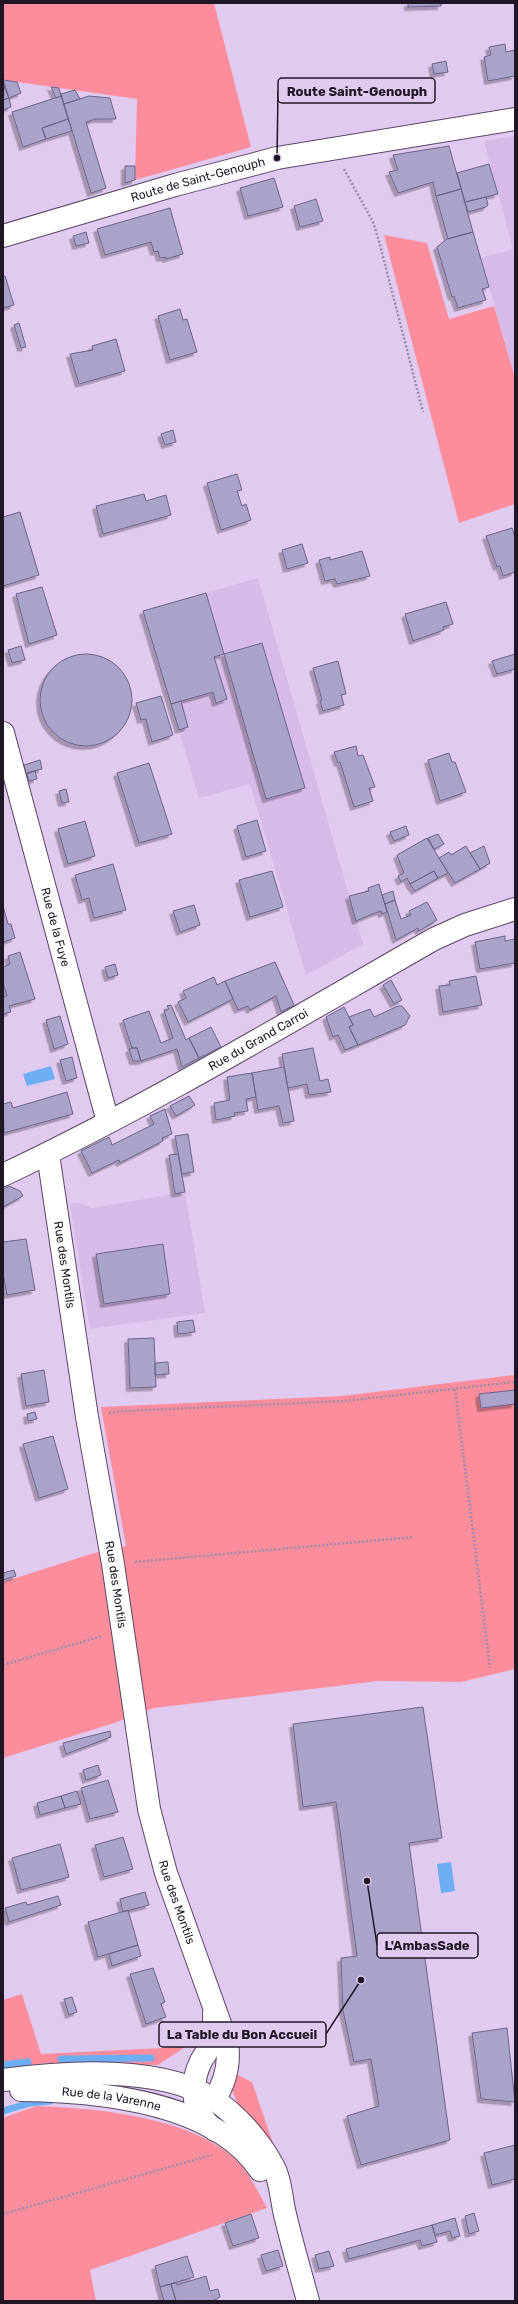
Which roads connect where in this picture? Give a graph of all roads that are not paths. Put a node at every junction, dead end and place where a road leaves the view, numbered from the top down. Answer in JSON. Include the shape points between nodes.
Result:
{"nodes":[{"id":1,"x":515,"y":118,"type":"edge"},
{"id":2,"x":3,"y":236,"type":"edge"},
{"id":3,"x":3,"y":733,"type":"edge"},
{"id":4,"x":515,"y":909,"type":"edge"},
{"id":5,"x":108,"y":1122,"type":"junction"},
{"id":6,"x":48,"y":1154,"type":"junction"},
{"id":7,"x":3,"y":1175,"type":"edge"},
{"id":8,"x":214,"y":2007,"type":"junction"},
{"id":9,"x":202,"y":2059,"type":"junction"},
{"id":10,"x":3,"y":2080,"type":"edge"},
{"id":11,"x":165,"y":2082,"type":"junction"},
{"id":12,"x":3,"y":2089,"type":"edge"},
{"id":13,"x":74,"y":2091,"type":"junction"},
{"id":14,"x":201,"y":2097,"type":"junction"},
{"id":15,"x":215,"y":2130,"type":"junction"},
{"id":16,"x":284,"y":2211,"type":"junction"},
{"id":17,"x":308,"y":2301,"type":"edge"}],
"edges":[{"from":1,"to":2,"type":"street","name":"Route de Saint-Genouph","via":[[277,158]]},
{"from":3,"to":5,"type":"street","name":"Rue de la Fuye"},
{"from":4,"to":5,"type":"street","name":"Rue du Grand Carroi","via":[[465,925],[434,939]]},
{"from":5,"to":6,"type":"street","name":"Rue du Grand Carroi"},
{"from":6,"to":7,"type":"street","name":"Rue du Grand Carroi"},
{"from":6,"to":8,"type":"street","name":"Rue des Montils","via":[[149,1809],[166,1873]]},
{"from":8,"to":9,"type":"street","name":"Rue des Montils","via":[[212,2041]]},
{"from":8,"to":14,"type":"street","name":"Rue des Montils","via":[[228,2052],[224,2080]]},
{"from":9,"to":11,"type":"street","name":"Rue des Montils","via":[[188,2073]]},
{"from":9,"to":14,"type":"street","name":"Rue des Montils","via":[[197,2069]]},
{"from":10,"to":11,"type":"street","name":"Rue de la Varenne","via":[[102,2073]]},
{"from":11,"to":14,"type":"street","name":"Rue de la Varenne"},
{"from":12,"to":13,"type":"street","name":"Rue de la Varenne"},
{"from":13,"to":14,"type":"street","via":[[94,2087],[117,2088],[186,2105]]},
{"from":13,"to":15,"type":"street","name":"Rue de la Varenne","via":[[130,2100],[167,2110]]},
{"from":14,"to":15,"type":"street","via":[[204,2123]]},
{"from":14,"to":16,"type":"street","via":[[240,2123],[273,2164]]},
{"from":15,"to":16,"type":"street","via":[[230,2138],[256,2163]]},
{"from":16,"to":17,"type":"street"}]}
